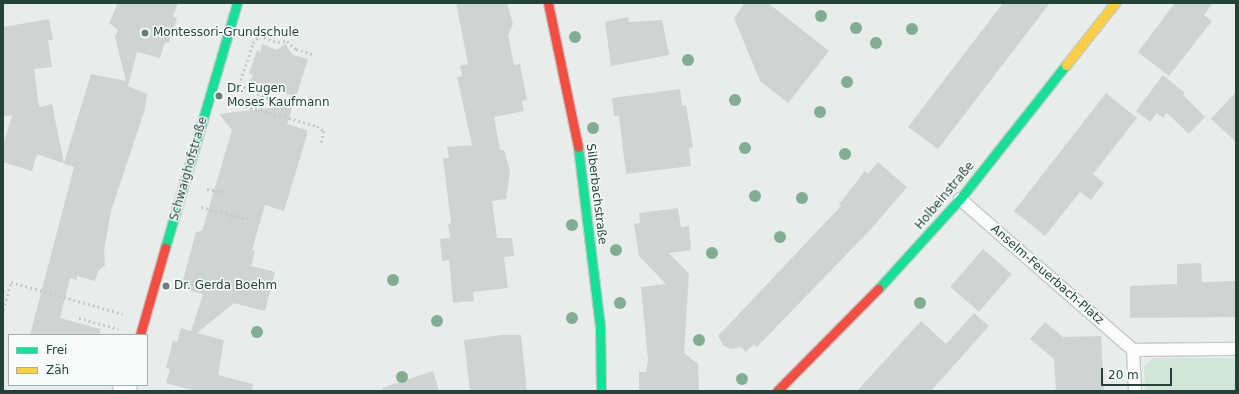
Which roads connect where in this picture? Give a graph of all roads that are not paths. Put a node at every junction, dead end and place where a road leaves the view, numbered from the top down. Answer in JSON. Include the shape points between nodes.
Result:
{"nodes":[{"id":1,"x":237,"y":3,"type":"edge"},
{"id":2,"x":548,"y":3,"type":"edge"},
{"id":3,"x":1115,"y":3,"type":"edge"},
{"id":4,"x":960,"y":199,"type":"junction"},
{"id":5,"x":140,"y":334,"type":"edge"},
{"id":6,"x":1236,"y":349,"type":"edge"},
{"id":7,"x":1133,"y":350,"type":"junction"},
{"id":8,"x":600,"y":391,"type":"edge"},
{"id":9,"x":777,"y":391,"type":"edge"},
{"id":10,"x":1135,"y":391,"type":"edge"}],
"edges":[{"from":1,"to":5,"type":"street","name":"Schwaighofstraße"},
{"from":2,"to":8,"type":"street","name":"Silberbachstraße","via":[[575,123],[600,325]]},
{"from":3,"to":4,"type":"street","name":"Holbeinstraße"},
{"from":4,"to":7,"type":"lane","name":"Anselm-Feuerbach-Platz"},
{"from":4,"to":9,"type":"street","name":"Holbeinstraße","via":[[906,260]]},
{"from":6,"to":7,"type":"lane"},
{"from":7,"to":10,"type":"lane"}]}
